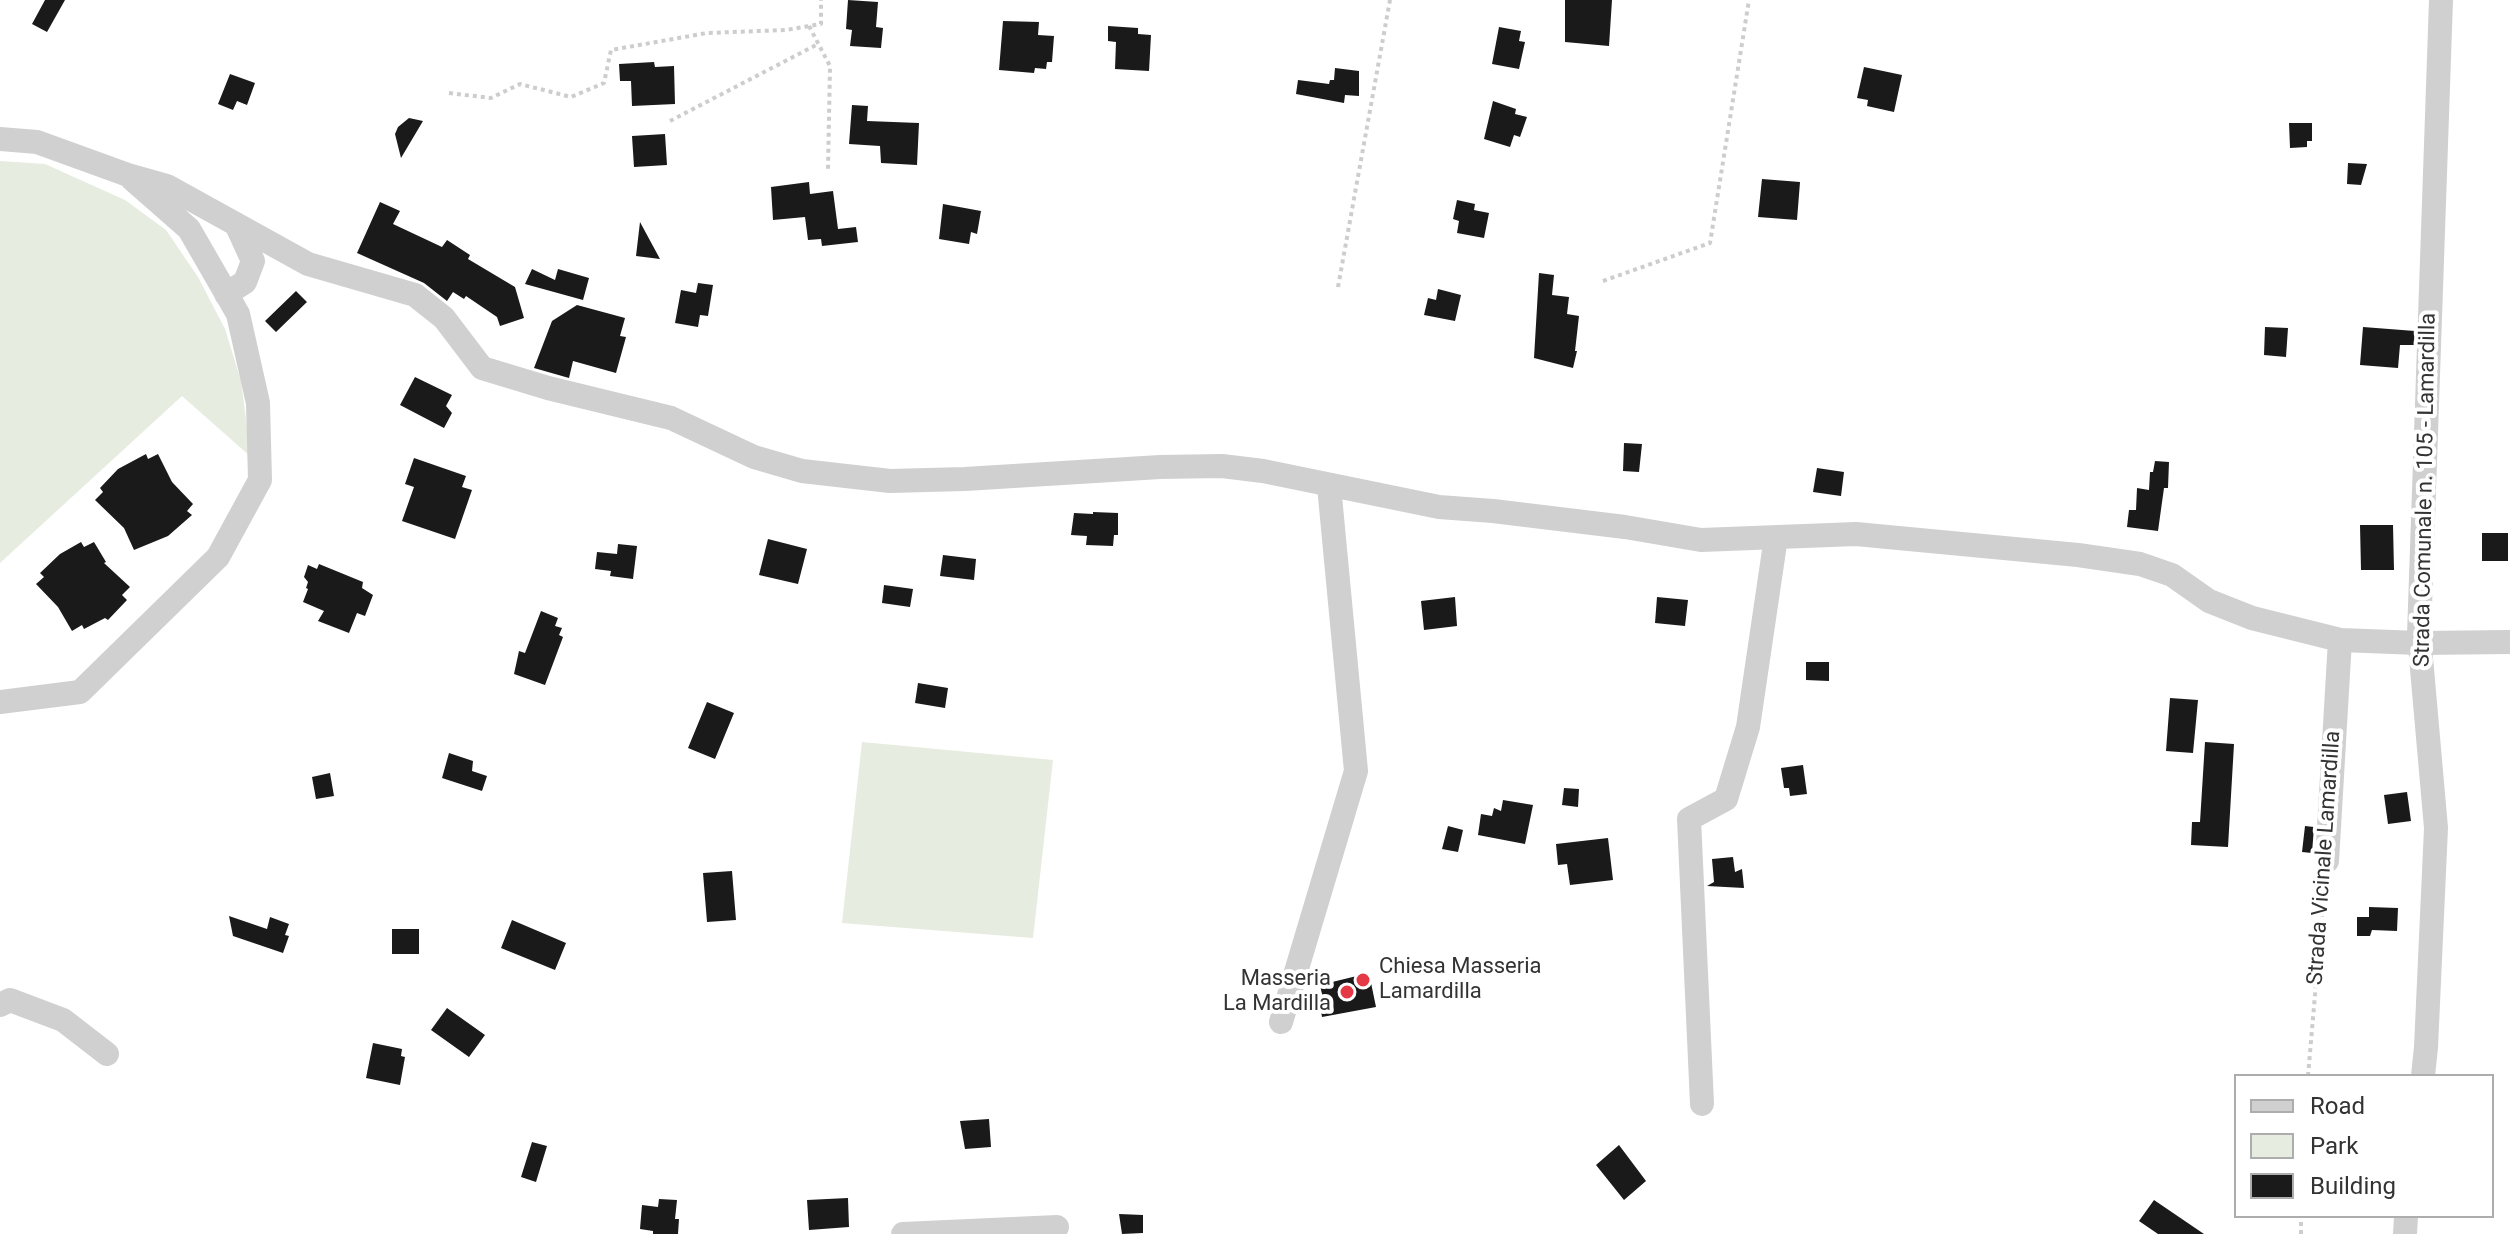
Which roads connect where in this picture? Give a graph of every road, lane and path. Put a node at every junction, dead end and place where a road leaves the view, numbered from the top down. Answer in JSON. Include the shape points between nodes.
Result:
{"nodes":[{"id":1,"x":821,"y":0,"type":"edge"},
{"id":2,"x":1390,"y":0,"type":"edge"},
{"id":3,"x":1749,"y":0,"type":"edge"},
{"id":4,"x":2441,"y":0,"type":"edge"},
{"id":5,"x":809,"y":26,"type":"junction"},
{"id":6,"x":818,"y":44,"type":"junction"},
{"id":7,"x":449,"y":93,"type":"dead end"},
{"id":8,"x":670,"y":121,"type":"dead end"},
{"id":9,"x":0,"y":139,"type":"edge"},
{"id":10,"x":828,"y":169,"type":"dead end"},
{"id":11,"x":128,"y":175,"type":"junction"},
{"id":12,"x":204,"y":206,"type":"junction"},
{"id":13,"x":236,"y":224,"type":"junction"},
{"id":14,"x":189,"y":229,"type":"junction"},
{"id":15,"x":1603,"y":281,"type":"dead end"},
{"id":16,"x":1338,"y":287,"type":"dead end"},
{"id":17,"x":226,"y":294,"type":"junction"},
{"id":18,"x":1329,"y":486,"type":"junction"},
{"id":19,"x":1776,"y":537,"type":"junction"},
{"id":20,"x":2340,"y":640,"type":"junction"},
{"id":21,"x":2510,"y":642,"type":"edge"},
{"id":22,"x":2419,"y":643,"type":"junction"},
{"id":23,"x":0,"y":702,"type":"edge"},
{"id":24,"x":2327,"y":861,"type":"joint"},
{"id":25,"x":0,"y":1005,"type":"edge"},
{"id":26,"x":1281,"y":1022,"type":"dead end"},
{"id":27,"x":107,"y":1054,"type":"dead end"},
{"id":28,"x":2308,"y":1074,"type":"edge"},
{"id":29,"x":2423,"y":1074,"type":"edge"},
{"id":30,"x":1702,"y":1104,"type":"dead end"},
{"id":31,"x":1057,"y":1227,"type":"dead end"},
{"id":32,"x":903,"y":1234,"type":"edge"}],
"edges":[{"from":1,"to":5,"type":"path","via":[[821,24]]},
{"from":2,"to":16,"type":"path"},
{"from":3,"to":15,"type":"path","via":[[1710,243]]},
{"from":4,"to":22,"type":"street","name":"Strada Comunale n. 105 - Lamardilla"},
{"from":5,"to":6,"type":"path"},
{"from":5,"to":7,"type":"path","via":[[707,33],[611,50],[604,83],[571,97],[520,84],[491,98]]},
{"from":6,"to":8,"type":"path"},
{"from":6,"to":10,"type":"path","via":[[830,66]]},
{"from":9,"to":11,"type":"street","via":[[37,142]]},
{"from":11,"to":12,"type":"street","via":[[167,186]]},
{"from":11,"to":14,"type":"street"},
{"from":12,"to":13,"type":"street"},
{"from":12,"to":14,"type":"street"},
{"from":13,"to":17,"type":"street","via":[[253,261],[245,282]]},
{"from":13,"to":18,"type":"street","via":[[308,264],[415,295],[444,318],[482,368],[671,418],[754,457],[802,471],[890,481],[1222,466]]},
{"from":14,"to":17,"type":"street"},
{"from":17,"to":23,"type":"street","via":[[238,314],[258,403],[260,480],[218,557],[80,692]]},
{"from":18,"to":19,"type":"street","via":[[1439,507],[1701,540]]},
{"from":18,"to":26,"type":"street","via":[[1356,771]]},
{"from":19,"to":20,"type":"street","via":[[1856,534],[2140,564],[2252,618]]},
{"from":19,"to":30,"type":"street","via":[[1744,741],[1726,799],[1689,819]]},
{"from":20,"to":22,"type":"street"},
{"from":20,"to":24,"type":"street","name":"Strada Vicinale Lamardilla"},
{"from":21,"to":22,"type":"street"},
{"from":22,"to":29,"type":"street","name":"Strada Comunale n. 105 - Lamardilla","via":[[2436,828]]},
{"from":24,"to":28,"type":"path","name":"Strada Vicinale Lamardilla"},
{"from":25,"to":27,"type":"street","via":[[10,1000],[63,1020]]},
{"from":31,"to":32,"type":"street"}]}
